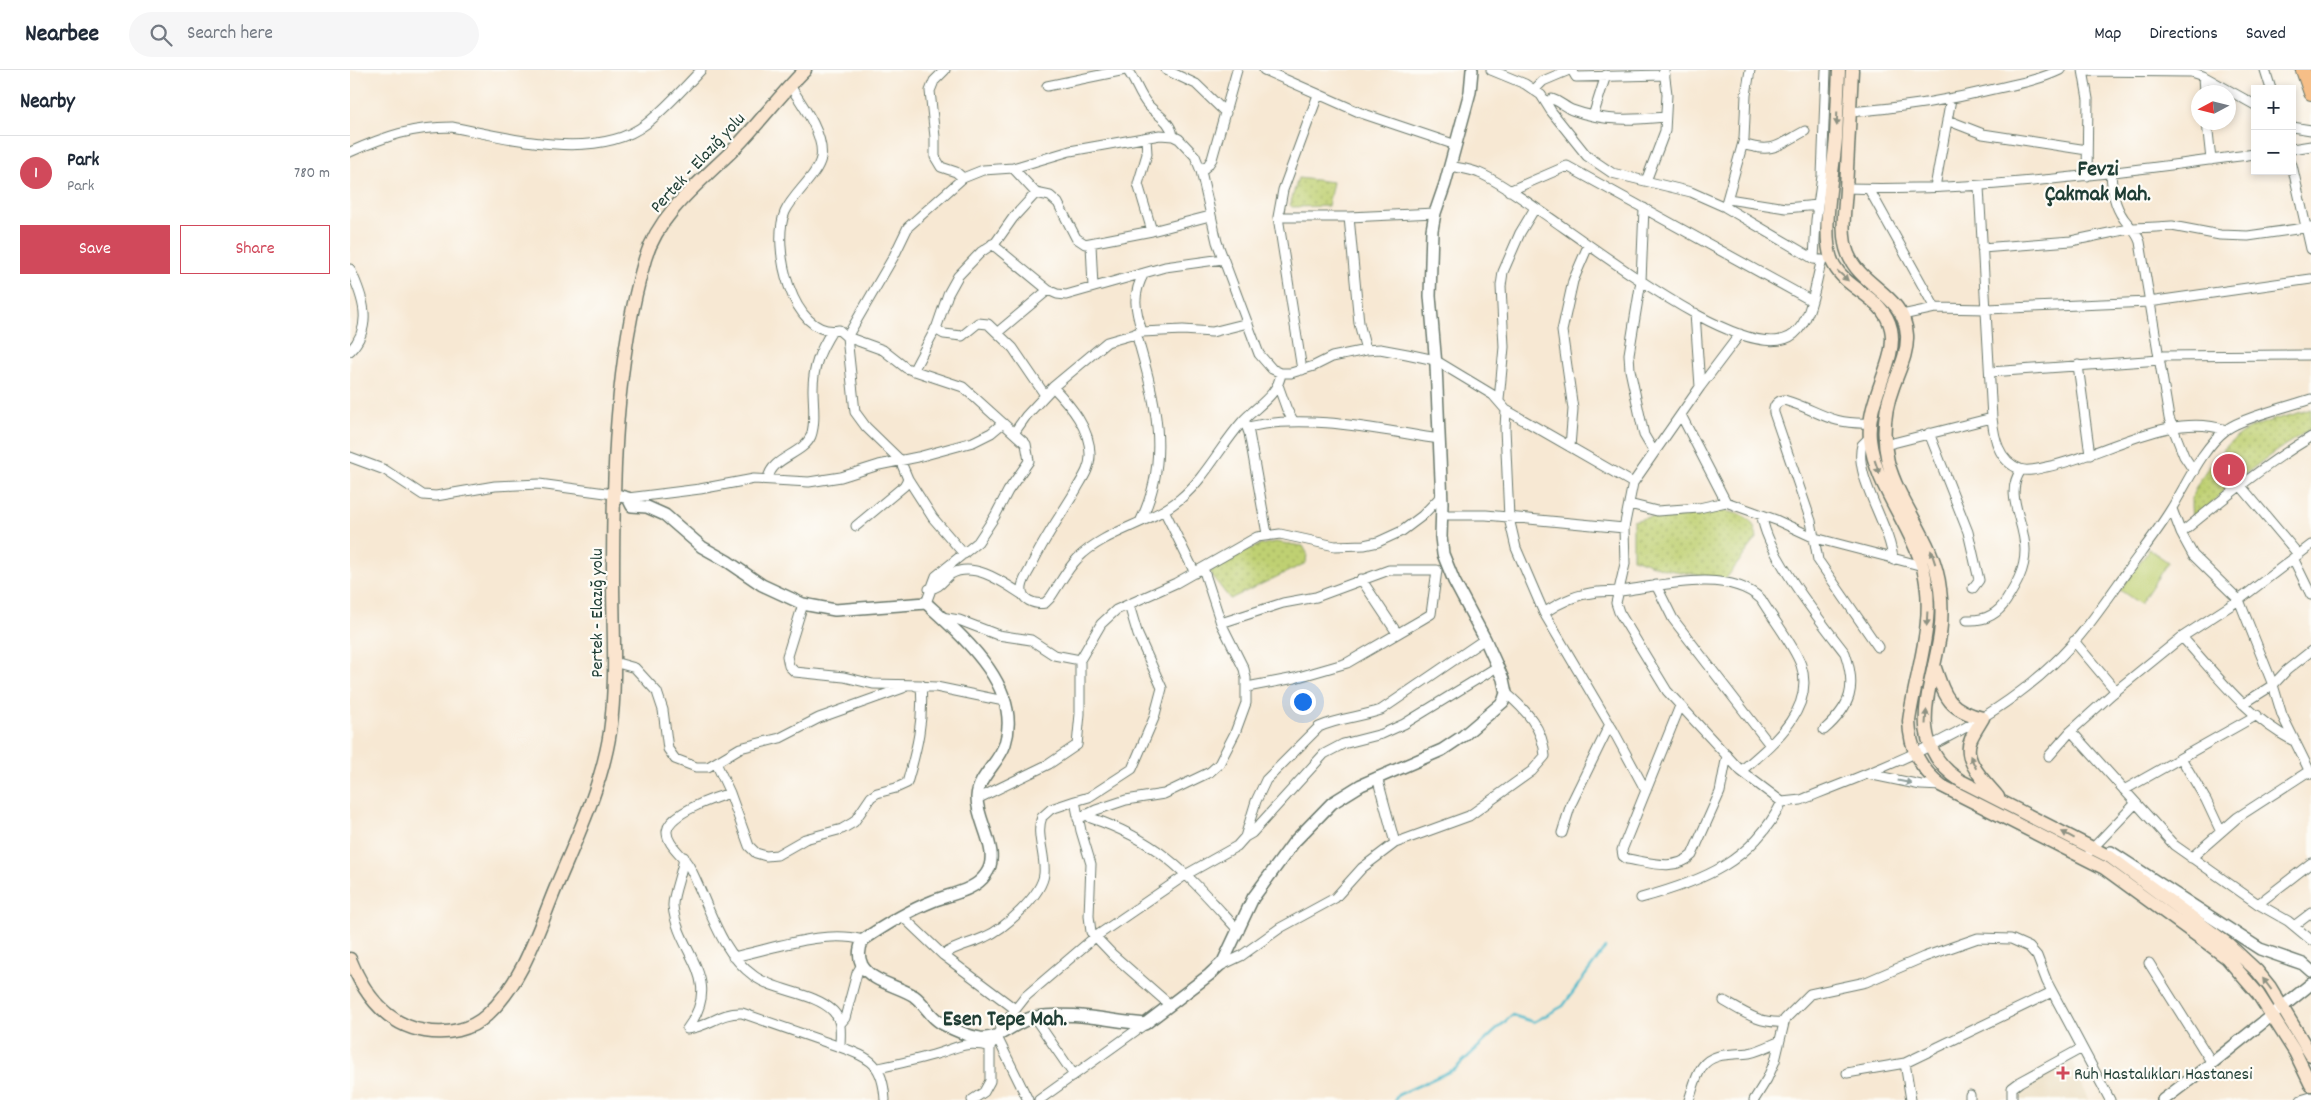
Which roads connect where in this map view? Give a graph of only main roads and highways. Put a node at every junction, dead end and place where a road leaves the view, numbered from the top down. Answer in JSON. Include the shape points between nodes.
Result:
{"nodes":[{"id":1,"x":805,"y":70,"type":"edge"},
{"id":2,"x":1839,"y":70,"type":"edge"},
{"id":3,"x":1852,"y":70,"type":"edge"},
{"id":4,"x":2303,"y":70,"type":"edge"},
{"id":5,"x":2311,"y":93,"type":"edge"},
{"id":6,"x":1934,"y":664,"type":"junction"},
{"id":7,"x":2002,"y":801,"type":"junction"},
{"id":8,"x":2092,"y":850,"type":"junction"},
{"id":9,"x":350,"y":959,"type":"edge"},
{"id":10,"x":2278,"y":1011,"type":"junction"},
{"id":11,"x":2311,"y":1055,"type":"edge"},
{"id":12,"x":2311,"y":1085,"type":"edge"}],
"edges":[{"from":1,"to":9,"type":"main road","name":"Pertek - Elazığ yolu","via":[[671,211],[651,242],[638,290],[624,370],[613,494],[614,662],[610,730],[600,776],[524,962],[493,1009],[472,1025],[460,1030],[430,1032],[399,1023],[376,1005],[356,975]]},
{"from":2,"to":8,"type":"main road","one_way":true,"via":[[1827,240],[1822,259],[1878,305],[1891,328],[1892,346],[1872,408],[1870,437],[1876,466],[1922,566],[1927,585],[1926,640],[1909,721],[1915,754],[1924,769],[1942,786]]},
{"from":6,"to":3,"type":"main road","one_way":true,"via":[[1942,622],[1938,573],[1928,544],[1894,478],[1885,446],[1888,401],[1907,336],[1902,315],[1888,295],[1858,270],[1848,253],[1844,234]]},
{"from":4,"to":5,"type":"main road"},
{"from":7,"to":6,"type":"main road","one_way":true,"via":[[1980,775],[1968,752],[1970,740],[1982,718],[1954,708]]},
{"from":7,"to":6,"type":"main road","one_way":true,"via":[[1950,774],[1930,746],[1925,724]]},
{"from":8,"to":7,"type":"main road","one_way":true},
{"from":8,"to":10,"type":"main road","via":[[2128,869],[2233,948],[2257,971]]},
{"from":10,"to":11,"type":"main road"},
{"from":10,"to":12,"type":"main road"}]}
